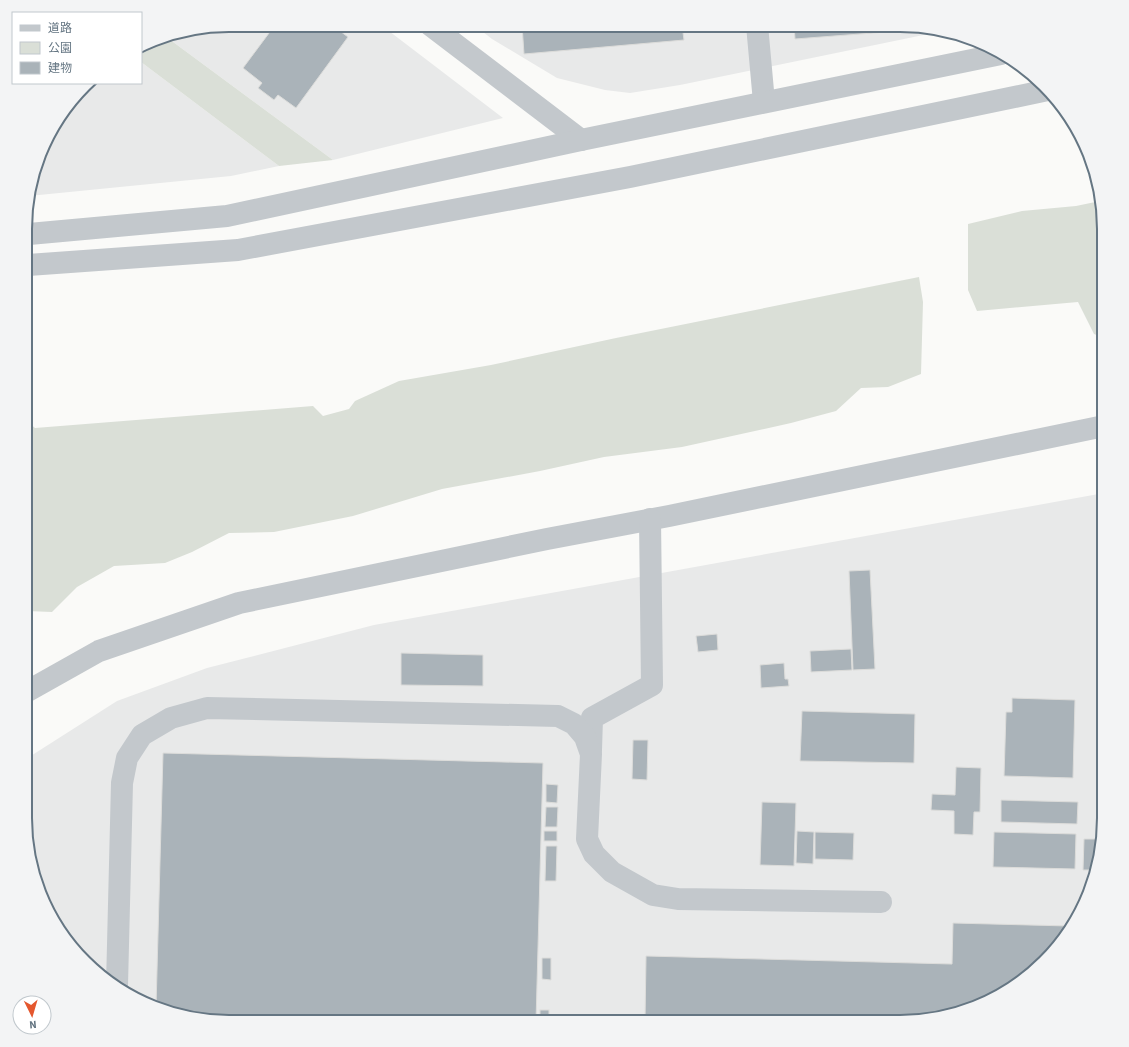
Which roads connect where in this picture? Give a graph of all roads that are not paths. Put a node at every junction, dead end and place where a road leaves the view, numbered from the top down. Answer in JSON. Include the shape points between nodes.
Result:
{"nodes":[{"id":1,"x":439,"y":32,"type":"edge"},
{"id":2,"x":758,"y":32,"type":"edge"},
{"id":3,"x":994,"y":55,"type":"edge"},
{"id":4,"x":1041,"y":92,"type":"edge"},
{"id":5,"x":764,"y":102,"type":"junction"},
{"id":6,"x":581,"y":140,"type":"junction"},
{"id":7,"x":32,"y":234,"type":"edge"},
{"id":8,"x":32,"y":265,"type":"edge"},
{"id":9,"x":1097,"y":427,"type":"edge"},
{"id":10,"x":650,"y":519,"type":"junction"},
{"id":11,"x":32,"y":689,"type":"edge"},
{"id":12,"x":591,"y":754,"type":"junction"},
{"id":13,"x":882,"y":902,"type":"dead end"},
{"id":14,"x":117,"y":980,"type":"edge"}],
"edges":[{"from":1,"to":6,"type":"street"},
{"from":2,"to":5,"type":"street"},
{"from":3,"to":5,"type":"street"},
{"from":4,"to":8,"type":"street","via":[[630,176],[238,250]]},
{"from":5,"to":6,"type":"street"},
{"from":6,"to":7,"type":"street","via":[[227,216]]},
{"from":9,"to":10,"type":"street"},
{"from":10,"to":11,"type":"street","via":[[239,603],[99,651]]},
{"from":10,"to":12,"type":"street","via":[[652,685],[592,718]]},
{"from":12,"to":13,"type":"street","via":[[587,839],[594,854],[612,872],[652,895],[678,899]]},
{"from":12,"to":14,"type":"street","via":[[585,737],[574,724],[558,716],[207,708],[171,718],[142,735],[127,758],[122,783]]}]}
